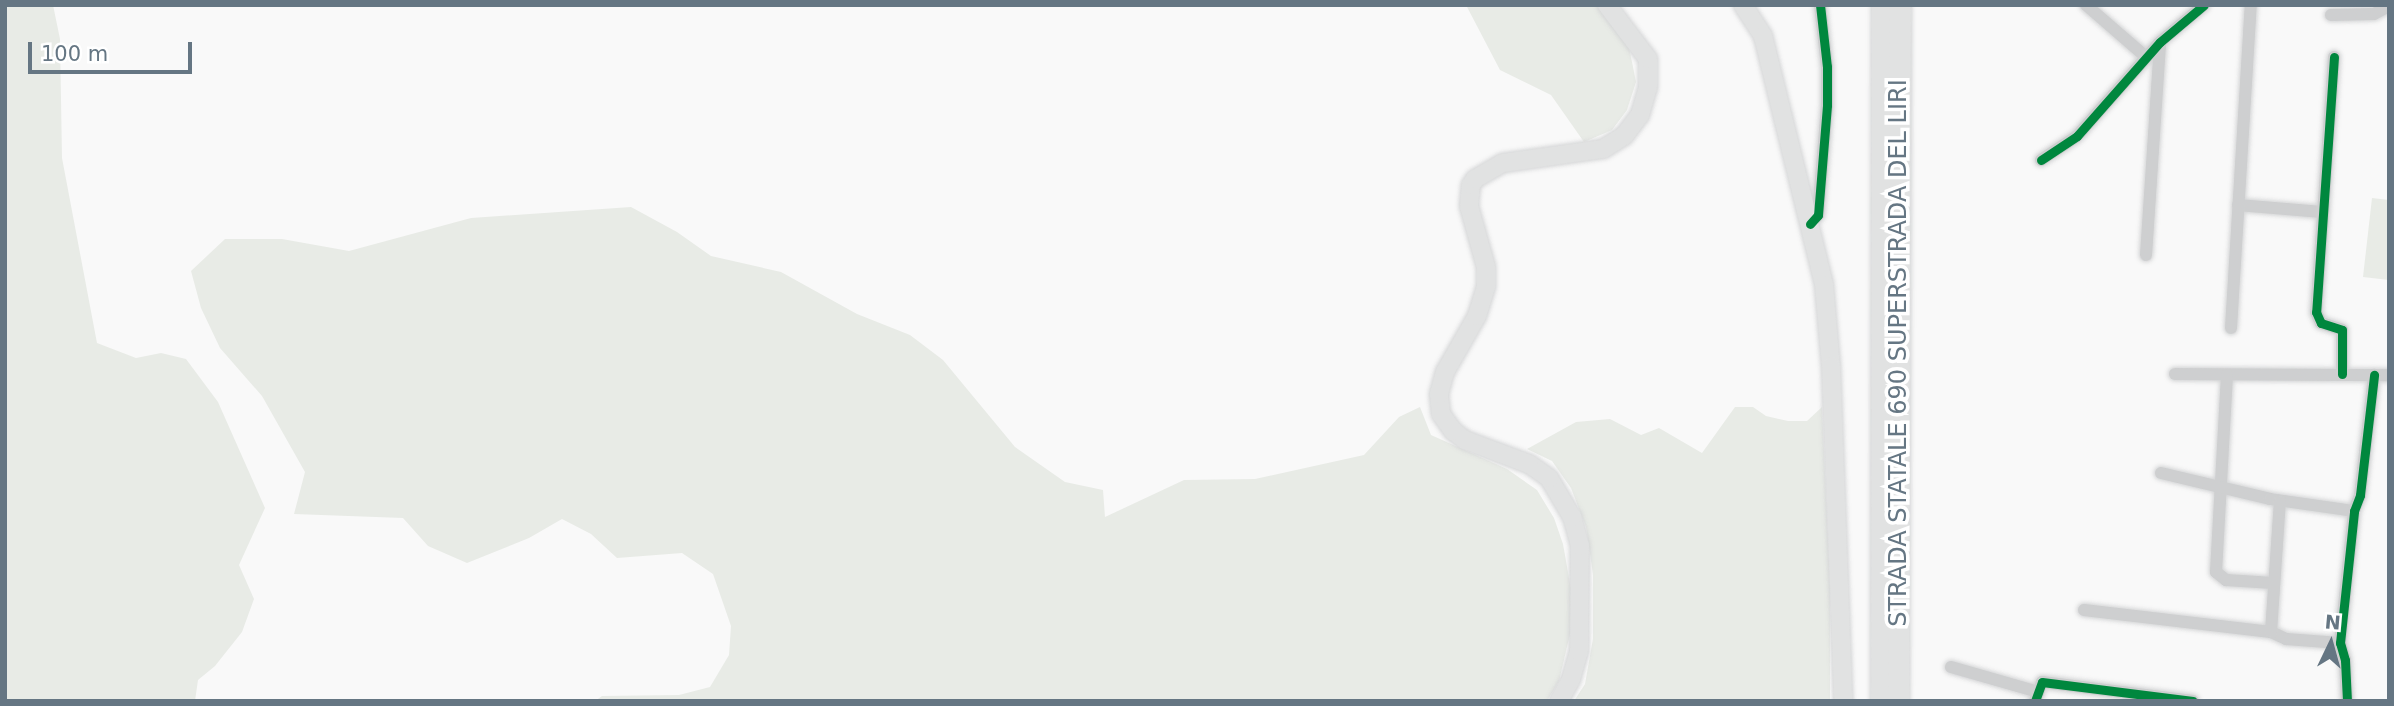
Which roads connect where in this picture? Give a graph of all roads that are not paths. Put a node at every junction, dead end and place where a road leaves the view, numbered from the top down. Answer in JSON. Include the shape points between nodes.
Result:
{"nodes":[{"id":1,"x":1606,"y":5,"type":"edge"},
{"id":2,"x":1743,"y":5,"type":"edge"},
{"id":3,"x":1820,"y":5,"type":"edge"},
{"id":4,"x":1882,"y":5,"type":"edge"},
{"id":5,"x":1900,"y":5,"type":"edge"},
{"id":6,"x":2086,"y":5,"type":"edge"},
{"id":7,"x":2204,"y":5,"type":"edge"},
{"id":8,"x":2251,"y":5,"type":"edge"},
{"id":9,"x":2389,"y":6,"type":"edge"},
{"id":10,"x":2331,"y":15,"type":"dead end"},
{"id":11,"x":2160,"y":42,"type":"junction"},
{"id":12,"x":2146,"y":57,"type":"junction"},
{"id":13,"x":2334,"y":57,"type":"dead end"},
{"id":14,"x":2041,"y":160,"type":"dead end"},
{"id":15,"x":2238,"y":205,"type":"junction"},
{"id":16,"x":2322,"y":212,"type":"junction"},
{"id":17,"x":1810,"y":224,"type":"junction"},
{"id":18,"x":2146,"y":255,"type":"dead end"},
{"id":19,"x":2231,"y":328,"type":"dead end"},
{"id":20,"x":2175,"y":374,"type":"dead end"},
{"id":21,"x":2342,"y":374,"type":"junction"},
{"id":22,"x":2227,"y":375,"type":"junction"},
{"id":23,"x":2374,"y":375,"type":"junction"},
{"id":24,"x":2389,"y":375,"type":"edge"},
{"id":25,"x":2161,"y":473,"type":"dead end"},
{"id":26,"x":2221,"y":486,"type":"junction"},
{"id":27,"x":2280,"y":500,"type":"junction"},
{"id":28,"x":2354,"y":511,"type":"junction"},
{"id":29,"x":2273,"y":583,"type":"junction"},
{"id":30,"x":2084,"y":610,"type":"dead end"},
{"id":31,"x":2271,"y":632,"type":"junction"},
{"id":32,"x":2340,"y":643,"type":"junction"},
{"id":33,"x":1951,"y":667,"type":"dead end"},
{"id":34,"x":2036,"y":696,"type":"edge"},
{"id":35,"x":1559,"y":701,"type":"edge"},
{"id":36,"x":1843,"y":701,"type":"edge"},
{"id":37,"x":1881,"y":701,"type":"edge"},
{"id":38,"x":1898,"y":701,"type":"edge"},
{"id":39,"x":2193,"y":701,"type":"edge"},
{"id":40,"x":2347,"y":701,"type":"edge"}],
"edges":[{"from":1,"to":35,"type":"main road","via":[[1648,59],[1648,87],[1640,115],[1624,136],[1603,149],[1503,163],[1475,179],[1469,206],[1486,267],[1486,286],[1477,316],[1445,372],[1439,399],[1441,414],[1452,431],[1529,464],[1549,478],[1573,517],[1580,546],[1579,651]]},
{"from":2,"to":17,"type":"main road","via":[[1763,36]]},
{"from":3,"to":17,"type":"street","via":[[1827,104],[1818,215]]},
{"from":4,"to":37,"type":"highway","name":"STRADA STATALE 690 SUPERSTRADA DEL LIRI"},
{"from":5,"to":38,"type":"highway","name":"STRADA STATALE 690 SUPERSTRADA DEL LIRI"},
{"from":6,"to":12,"type":"street"},
{"from":7,"to":11,"type":"street"},
{"from":8,"to":15,"type":"street"},
{"from":9,"to":10,"type":"street","via":[[2374,14]]},
{"from":11,"to":12,"type":"street"},
{"from":11,"to":18,"type":"street"},
{"from":12,"to":14,"type":"street","via":[[2077,136]]},
{"from":13,"to":16,"type":"street"},
{"from":15,"to":16,"type":"street"},
{"from":15,"to":19,"type":"street"},
{"from":16,"to":21,"type":"street","via":[[2316,315],[2321,323],[2342,330]]},
{"from":17,"to":36,"type":"main road","via":[[1824,285],[1831,366]]},
{"from":20,"to":22,"type":"street"},
{"from":21,"to":22,"type":"street"},
{"from":21,"to":23,"type":"street"},
{"from":22,"to":26,"type":"street"},
{"from":23,"to":24,"type":"street"},
{"from":23,"to":28,"type":"street"},
{"from":25,"to":26,"type":"street"},
{"from":26,"to":27,"type":"street"},
{"from":26,"to":29,"type":"street","via":[[2217,575],[2226,580]]},
{"from":27,"to":28,"type":"street"},
{"from":27,"to":29,"type":"street"},
{"from":28,"to":32,"type":"street"},
{"from":29,"to":31,"type":"street"},
{"from":30,"to":31,"type":"street"},
{"from":31,"to":32,"type":"street","via":[[2286,639]]},
{"from":32,"to":40,"type":"street"},
{"from":33,"to":34,"type":"street"},
{"from":34,"to":39,"type":"street","via":[[2042,682]]}]}
